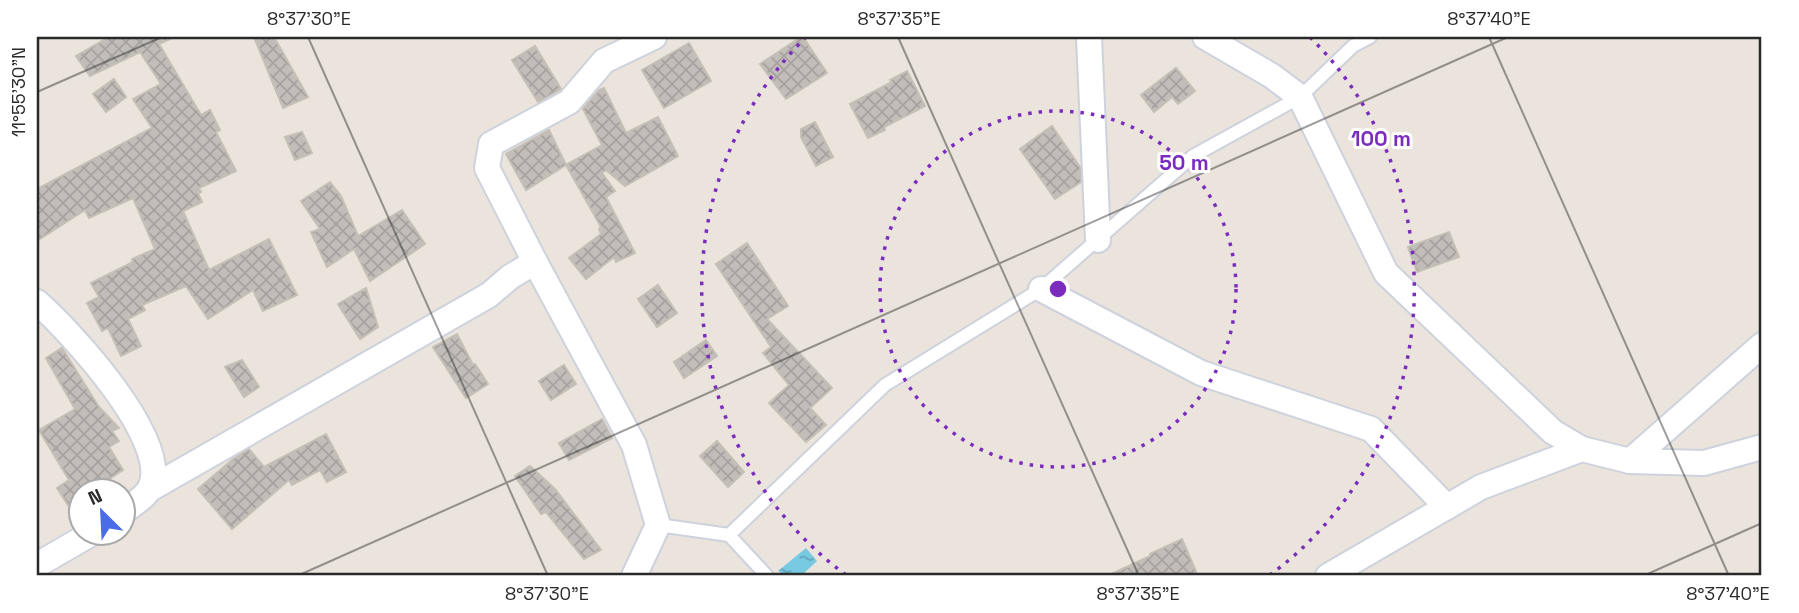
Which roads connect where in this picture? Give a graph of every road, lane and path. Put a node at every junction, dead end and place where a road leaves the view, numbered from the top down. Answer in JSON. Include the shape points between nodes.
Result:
{"nodes":[{"id":1,"x":654,"y":37,"type":"edge"},
{"id":2,"x":1089,"y":37,"type":"edge"},
{"id":3,"x":1205,"y":37,"type":"edge"},
{"id":4,"x":1370,"y":37,"type":"edge"},
{"id":5,"x":1300,"y":97,"type":"junction"},
{"id":6,"x":1098,"y":240,"type":"junction"},
{"id":7,"x":535,"y":262,"type":"junction"},
{"id":8,"x":1041,"y":289,"type":"junction"},
{"id":9,"x":37,"y":302,"type":"edge"},
{"id":10,"x":1762,"y":345,"type":"edge"},
{"id":11,"x":1762,"y":447,"type":"edge"},
{"id":12,"x":1582,"y":449,"type":"junction"},
{"id":13,"x":1630,"y":461,"type":"junction"},
{"id":14,"x":150,"y":489,"type":"junction"},
{"id":15,"x":136,"y":501,"type":"edge"},
{"id":16,"x":1447,"y":507,"type":"junction"},
{"id":17,"x":657,"y":525,"type":"junction"},
{"id":18,"x":729,"y":535,"type":"junction"},
{"id":19,"x":71,"y":546,"type":"edge"},
{"id":20,"x":37,"y":565,"type":"edge"},
{"id":21,"x":634,"y":576,"type":"edge"},
{"id":22,"x":767,"y":576,"type":"edge"},
{"id":23,"x":1328,"y":576,"type":"edge"}],
"edges":[{"from":1,"to":7,"type":"street","via":[[604,61],[569,102],[491,144],[487,168]]},
{"from":2,"to":6,"type":"street"},
{"from":3,"to":5,"type":"street"},
{"from":4,"to":5,"type":"lane","via":[[1353,46]]},
{"from":5,"to":6,"type":"lane","via":[[1193,156]]},
{"from":5,"to":12,"type":"street","via":[[1386,273],[1553,432]]},
{"from":6,"to":8,"type":"lane"},
{"from":7,"to":14,"type":"street","via":[[489,295]]},
{"from":7,"to":17,"type":"street","via":[[634,445]]},
{"from":8,"to":16,"type":"street","via":[[1202,373],[1371,429]]},
{"from":8,"to":18,"type":"lane","via":[[885,385]]},
{"from":9,"to":14,"type":"street","via":[[96,363],[136,422],[155,464]]},
{"from":10,"to":13,"type":"street"},
{"from":11,"to":13,"type":"street","via":[[1703,463]]},
{"from":12,"to":13,"type":"street"},
{"from":12,"to":16,"type":"street","via":[[1481,488]]},
{"from":14,"to":15,"type":"street"},
{"from":16,"to":23,"type":"street"},
{"from":17,"to":18,"type":"lane"},
{"from":17,"to":21,"type":"street"},
{"from":18,"to":22,"type":"lane"},
{"from":19,"to":20,"type":"street"}]}
